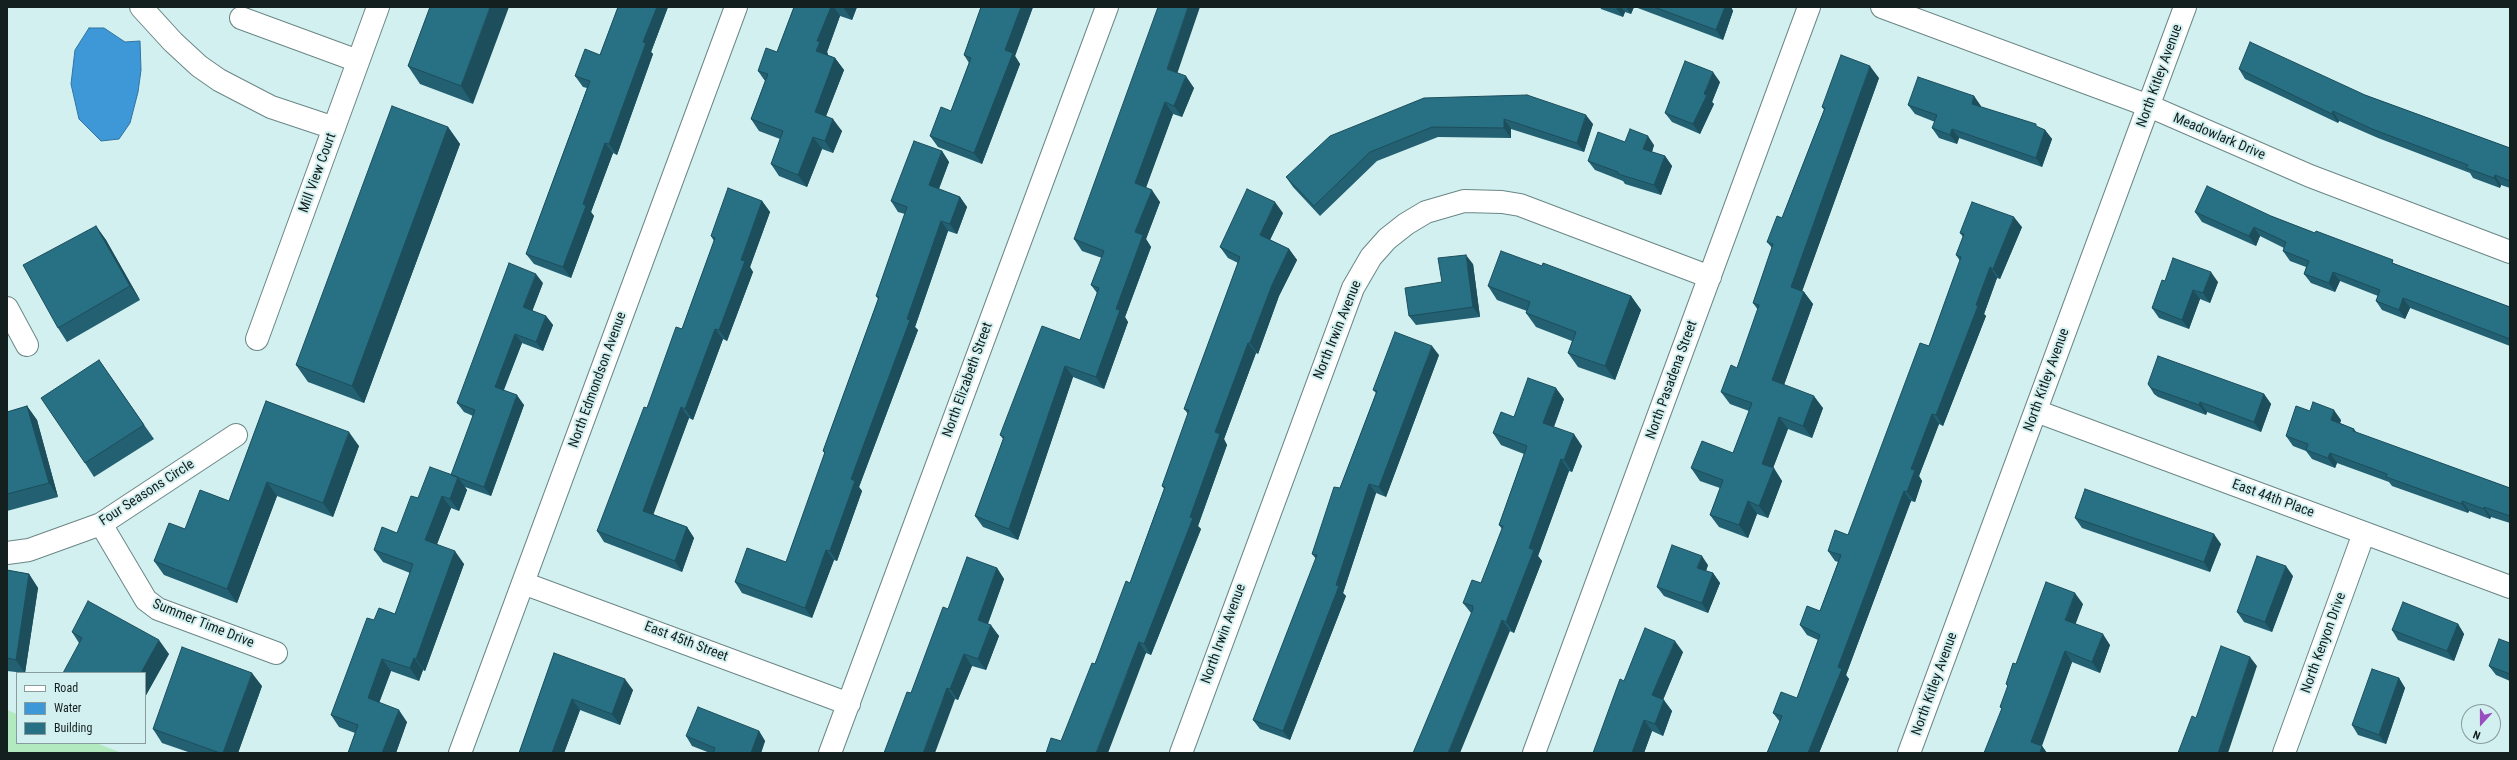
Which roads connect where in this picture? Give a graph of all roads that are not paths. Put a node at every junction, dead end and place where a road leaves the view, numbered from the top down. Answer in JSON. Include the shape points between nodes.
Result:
{"nodes":[{"id":1,"x":141,"y":7,"type":"edge"},
{"id":2,"x":378,"y":7,"type":"edge"},
{"id":3,"x":736,"y":7,"type":"edge"},
{"id":4,"x":1107,"y":7,"type":"edge"},
{"id":5,"x":1809,"y":7,"type":"edge"},
{"id":6,"x":1882,"y":7,"type":"edge"},
{"id":7,"x":2185,"y":7,"type":"edge"},
{"id":8,"x":241,"y":18,"type":"dead end"},
{"id":9,"x":358,"y":61,"type":"junction"},
{"id":10,"x":2149,"y":106,"type":"junction"},
{"id":11,"x":334,"y":128,"type":"junction"},
{"id":12,"x":2510,"y":252,"type":"edge"},
{"id":13,"x":1710,"y":276,"type":"junction"},
{"id":14,"x":7,"y":308,"type":"edge"},
{"id":15,"x":257,"y":339,"type":"dead end"},
{"id":16,"x":27,"y":345,"type":"dead end"},
{"id":17,"x":2036,"y":411,"type":"junction"},
{"id":18,"x":236,"y":435,"type":"dead end"},
{"id":19,"x":101,"y":524,"type":"junction"},
{"id":20,"x":2364,"y":533,"type":"junction"},
{"id":21,"x":7,"y":553,"type":"edge"},
{"id":22,"x":523,"y":583,"type":"junction"},
{"id":23,"x":2510,"y":587,"type":"edge"},
{"id":24,"x":276,"y":654,"type":"dead end"},
{"id":25,"x":849,"y":704,"type":"junction"},
{"id":26,"x":460,"y":753,"type":"edge"},
{"id":27,"x":830,"y":753,"type":"edge"},
{"id":28,"x":1181,"y":753,"type":"edge"},
{"id":29,"x":1534,"y":753,"type":"edge"},
{"id":30,"x":1909,"y":753,"type":"edge"},
{"id":31,"x":2284,"y":753,"type":"edge"}],
"edges":[{"from":1,"to":11,"type":"street","via":[[178,47],[219,80],[271,107]]},
{"from":2,"to":9,"type":"street","name":"Mill View Court"},
{"from":3,"to":22,"type":"street","name":"North Edmondson Avenue"},
{"from":4,"to":25,"type":"street","name":"North Elizabeth Street"},
{"from":5,"to":13,"type":"street","name":"North Pasadena Street"},
{"from":6,"to":10,"type":"street","name":"Meadowlark Drive"},
{"from":7,"to":10,"type":"street","name":"North Kitley Avenue"},
{"from":8,"to":9,"type":"street"},
{"from":9,"to":11,"type":"street","name":"Mill View Court"},
{"from":10,"to":12,"type":"street","name":"Meadowlark Drive","via":[[2310,176]]},
{"from":10,"to":17,"type":"street","name":"North Kitley Avenue"},
{"from":11,"to":15,"type":"street","name":"Mill View Court"},
{"from":13,"to":28,"type":"street","name":"North Irwin Avenue","via":[[1520,205],[1502,202],[1464,201],[1426,212],[1387,239],[1371,257],[1353,288]]},
{"from":13,"to":29,"type":"street","name":"North Pasadena Street"},
{"from":14,"to":16,"type":"street"},
{"from":17,"to":20,"type":"street","name":"East 44th Place"},
{"from":17,"to":30,"type":"street","name":"North Kitley Avenue"},
{"from":18,"to":19,"type":"street","name":"Four Seasons Circle"},
{"from":19,"to":21,"type":"street","name":"Four Seasons Circle","via":[[29,550]]},
{"from":19,"to":24,"type":"street","name":"Summer Time Drive","via":[[146,600],[158,609]]},
{"from":20,"to":23,"type":"street","name":"East 44th Place"},
{"from":20,"to":31,"type":"street","name":"North Kenyon Drive"},
{"from":22,"to":25,"type":"street","name":"East 45th Street"},
{"from":22,"to":26,"type":"street","name":"North Edmondson Avenue"},
{"from":25,"to":27,"type":"street","name":"North Elizabeth Street"}]}
